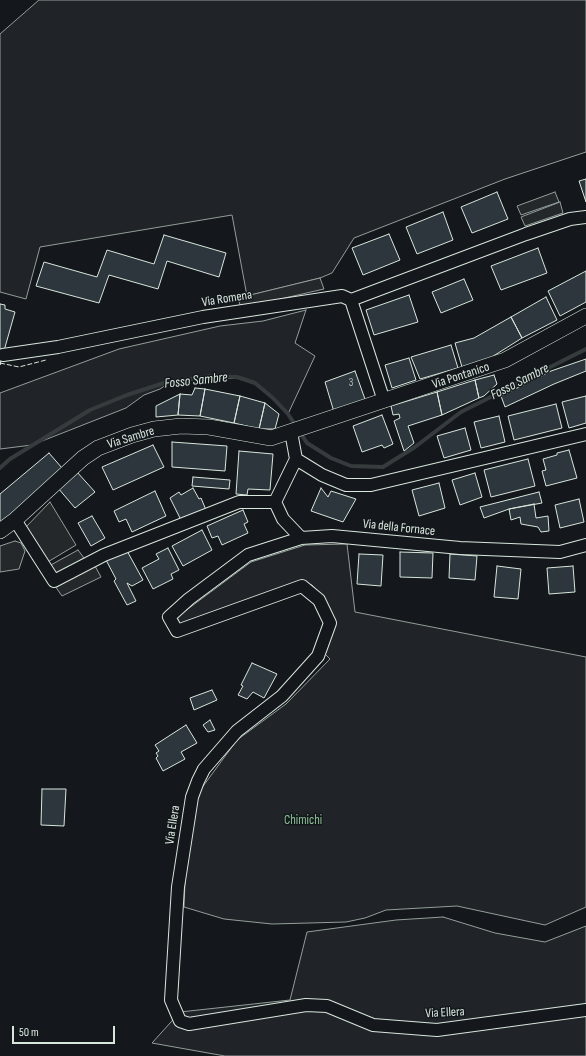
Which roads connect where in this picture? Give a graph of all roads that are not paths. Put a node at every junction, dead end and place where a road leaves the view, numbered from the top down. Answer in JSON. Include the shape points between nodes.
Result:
{"nodes":[{"id":1,"x":586,"y":217,"type":"edge"},
{"id":2,"x":351,"y":300,"type":"junction"},
{"id":3,"x":586,"y":316,"type":"edge"},
{"id":4,"x":3,"y":355,"type":"dead end"},
{"id":5,"x":384,"y":401,"type":"junction"},
{"id":6,"x":328,"y":419,"type":"joint"},
{"id":7,"x":293,"y":431,"type":"junction"},
{"id":8,"x":586,"y":434,"type":"edge"},
{"id":9,"x":296,"y":459,"type":"junction"},
{"id":10,"x":275,"y":502,"type":"junction"},
{"id":11,"x":15,"y":520,"type":"junction"},
{"id":12,"x":0,"y":531,"type":"edge"},
{"id":13,"x":301,"y":538,"type":"junction"},
{"id":14,"x":586,"y":545,"type":"edge"},
{"id":15,"x":586,"y":1010,"type":"edge"}],
"edges":[{"from":1,"to":2,"type":"street","via":[[570,219],[526,234]]},
{"from":2,"to":4,"type":"street","name":"Via Romena","via":[[342,296],[203,317],[58,347]]},
{"from":2,"to":5,"type":"street"},
{"from":3,"to":5,"type":"street","name":"Via Pontanico","via":[[505,360]]},
{"from":5,"to":6,"type":"street","name":"Via Pontanico"},
{"from":6,"to":7,"type":"street","name":"Via Sambre"},
{"from":7,"to":9,"type":"street"},
{"from":7,"to":11,"type":"street","name":"Via Sambre","via":[[271,438],[209,427],[181,426],[154,429],[132,436],[98,448],[83,458]]},
{"from":8,"to":9,"type":"street","via":[[371,485],[346,485],[322,475]]},
{"from":9,"to":10,"type":"street"},
{"from":10,"to":11,"type":"street","via":[[239,502],[98,558],[54,581]]},
{"from":10,"to":13,"type":"street","via":[[283,519]]},
{"from":11,"to":12,"type":"street","name":"Via Sambre"},
{"from":13,"to":14,"type":"street","name":"Via della Fornace","via":[[332,536],[460,548],[560,552]]},
{"from":13,"to":15,"type":"street","name":"Via Ellera","via":[[248,555],[169,617],[177,631],[302,586],[319,600],[330,623],[318,656],[281,698],[237,731],[204,769],[198,780],[192,797],[178,887],[171,1000],[178,1019],[188,1024],[306,1005],[327,1006],[374,1025],[437,1030]]}]}
